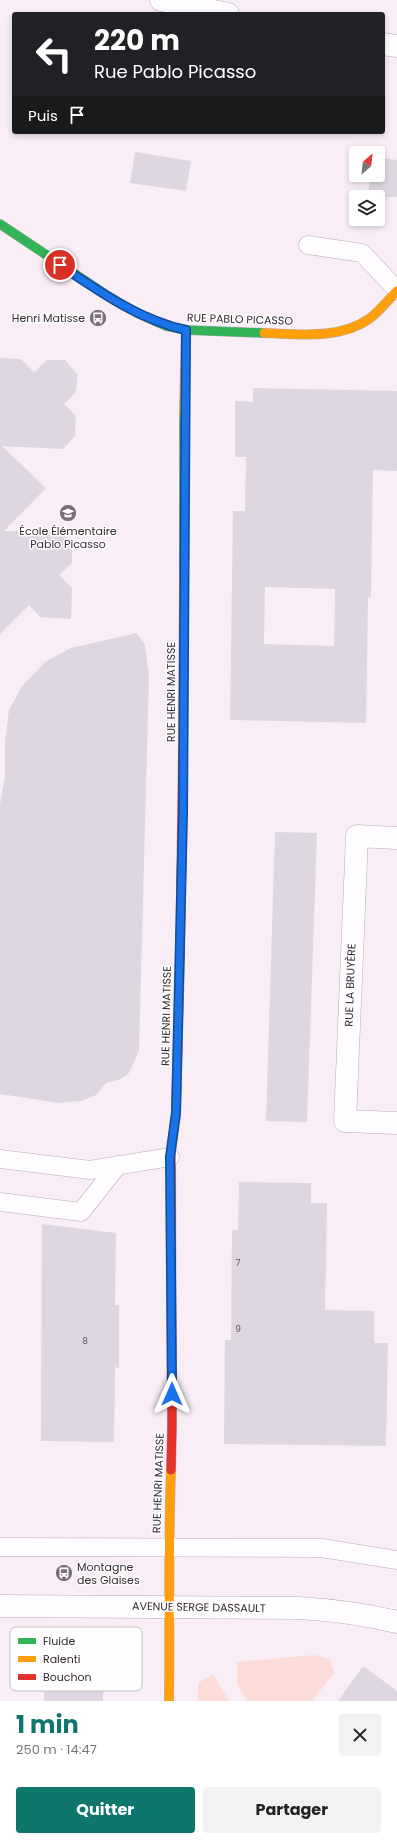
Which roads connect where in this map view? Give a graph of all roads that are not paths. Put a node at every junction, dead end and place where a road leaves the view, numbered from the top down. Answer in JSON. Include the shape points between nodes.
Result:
{"nodes":[{"id":1,"x":161,"y":0,"type":"edge"},
{"id":2,"x":218,"y":12,"type":"edge"},
{"id":3,"x":385,"y":44,"type":"edge"},
{"id":4,"x":397,"y":46,"type":"edge"},
{"id":5,"x":0,"y":224,"type":"edge"},
{"id":6,"x":308,"y":245,"type":"dead end"},
{"id":7,"x":397,"y":290,"type":"edge"},
{"id":8,"x":186,"y":330,"type":"junction"},
{"id":9,"x":397,"y":838,"type":"edge"},
{"id":10,"x":397,"y":1123,"type":"edge"},
{"id":11,"x":170,"y":1157,"type":"junction"},
{"id":12,"x":0,"y":1159,"type":"edge"},
{"id":13,"x":118,"y":1166,"type":"junction"},
{"id":14,"x":0,"y":1202,"type":"edge"},
{"id":15,"x":0,"y":1547,"type":"edge"},
{"id":16,"x":168,"y":1548,"type":"junction"},
{"id":17,"x":397,"y":1560,"type":"edge"},
{"id":18,"x":0,"y":1606,"type":"edge"},
{"id":19,"x":170,"y":1606,"type":"junction"},
{"id":20,"x":397,"y":1622,"type":"edge"},
{"id":21,"x":169,"y":1701,"type":"edge"}],
"edges":[{"from":1,"to":2,"type":"street"},
{"from":3,"to":4,"type":"street"},
{"from":5,"to":8,"type":"street","name":"RUE PABLO PICASSO","via":[[105,294],[166,326]]},
{"from":6,"to":7,"type":"lane","via":[[362,253]]},
{"from":7,"to":8,"type":"street","name":"RUE PABLO PICASSO","via":[[369,319],[333,334]]},
{"from":8,"to":11,"type":"street","name":"RUE HENRI MATISSE","via":[[183,821],[176,1113]]},
{"from":9,"to":10,"type":"street","name":"RUE LA BRUYÈRE","via":[[357,836],[344,1121]]},
{"from":11,"to":13,"type":"lane"},
{"from":11,"to":16,"type":"street","name":"RUE HENRI MATISSE","via":[[172,1426]]},
{"from":12,"to":13,"type":"lane","via":[[90,1170]]},
{"from":13,"to":14,"type":"lane","via":[[81,1212]]},
{"from":15,"to":16,"type":"lane"},
{"from":16,"to":17,"type":"lane","via":[[322,1548]]},
{"from":16,"to":19,"type":"street","name":"RUE HENRI MATISSE"},
{"from":18,"to":19,"type":"street","name":"AVENUE SERGE DASSAULT"},
{"from":19,"to":20,"type":"street","name":"AVENUE SERGE DASSAULT","via":[[332,1610]]},
{"from":19,"to":21,"type":"street","name":"RUE HENRI MATISSE"}]}
